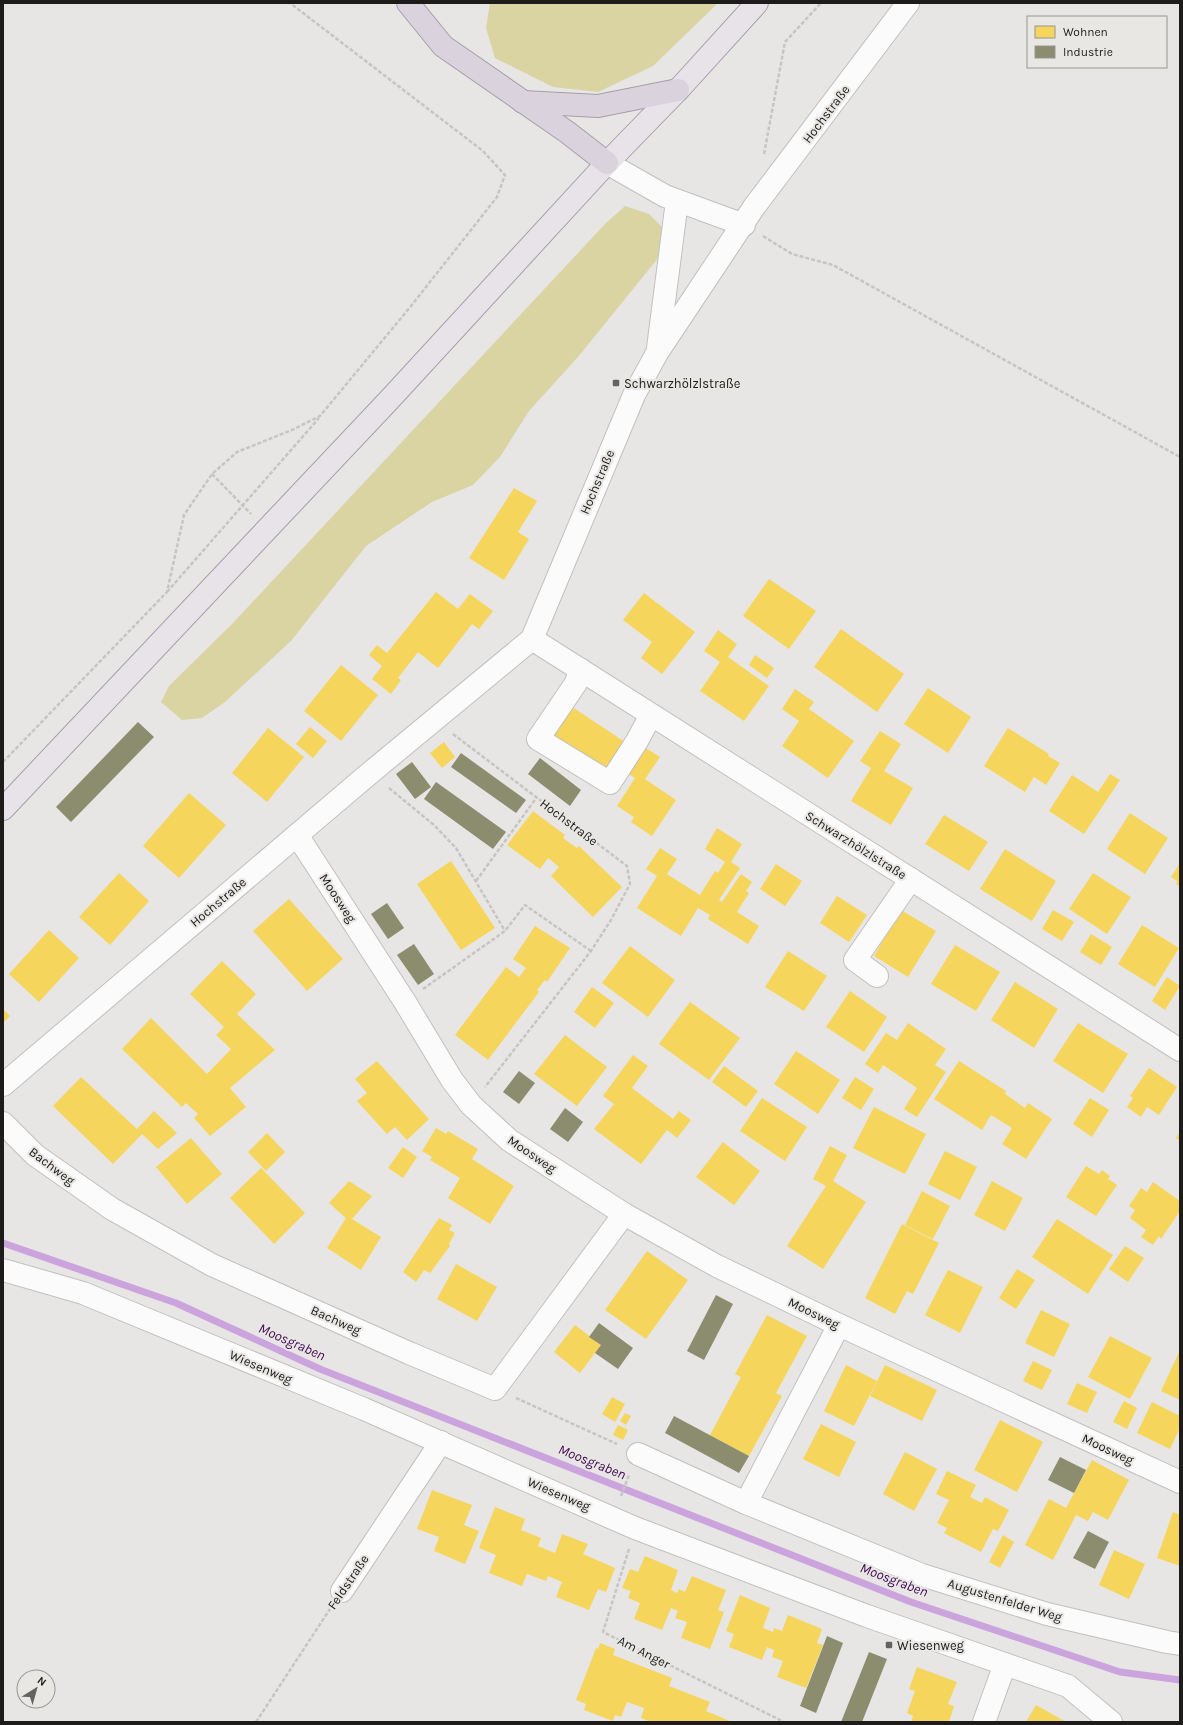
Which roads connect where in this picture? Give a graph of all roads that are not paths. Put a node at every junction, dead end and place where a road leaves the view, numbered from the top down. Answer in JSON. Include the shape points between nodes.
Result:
{"nodes":[{"id":1,"x":408,"y":3,"type":"edge"},
{"id":2,"x":757,"y":3,"type":"edge"},
{"id":3,"x":908,"y":3,"type":"edge"},
{"id":4,"x":678,"y":90,"type":"junction"},
{"id":5,"x":523,"y":102,"type":"junction"},
{"id":6,"x":606,"y":163,"type":"junction"},
{"id":7,"x":678,"y":201,"type":"junction"},
{"id":8,"x":744,"y":225,"type":"junction"},
{"id":9,"x":657,"y":353,"type":"junction"},
{"id":10,"x":532,"y":639,"type":"junction"},
{"id":11,"x":580,"y":669,"type":"junction"},
{"id":12,"x":651,"y":715,"type":"junction"},
{"id":13,"x":3,"y":808,"type":"edge"},
{"id":14,"x":297,"y":835,"type":"junction"},
{"id":15,"x":911,"y":879,"type":"junction"},
{"id":16,"x":877,"y":976,"type":"dead end"},
{"id":17,"x":1180,"y":1050,"type":"edge"},
{"id":18,"x":3,"y":1085,"type":"edge"},
{"id":19,"x":3,"y":1123,"type":"edge"},
{"id":20,"x":624,"y":1214,"type":"junction"},
{"id":21,"x":3,"y":1270,"type":"edge"},
{"id":22,"x":839,"y":1325,"type":"junction"},
{"id":23,"x":441,"y":1442,"type":"junction"},
{"id":24,"x":638,"y":1454,"type":"road end"},
{"id":25,"x":1180,"y":1482,"type":"edge"},
{"id":26,"x":746,"y":1502,"type":"junction"},
{"id":27,"x":342,"y":1591,"type":"road end"},
{"id":28,"x":1180,"y":1644,"type":"edge"},
{"id":29,"x":1005,"y":1664,"type":"junction"},
{"id":30,"x":984,"y":1722,"type":"edge"},
{"id":31,"x":1112,"y":1722,"type":"edge"}],
"edges":[{"from":1,"to":5,"type":"highway","via":[[443,46]]},
{"from":2,"to":4,"type":"main road"},
{"from":3,"to":8,"type":"street","name":"Hochstraße","via":[[754,207]]},
{"from":4,"to":5,"type":"highway","via":[[598,106]]},
{"from":4,"to":6,"type":"main road"},
{"from":5,"to":6,"type":"highway"},
{"from":6,"to":7,"type":"street"},
{"from":6,"to":13,"type":"main road","via":[[390,399]]},
{"from":7,"to":8,"type":"street"},
{"from":7,"to":9,"type":"street"},
{"from":8,"to":9,"type":"street","name":"Hochstraße"},
{"from":9,"to":10,"type":"street","name":"Hochstraße","via":[[634,395]]},
{"from":10,"to":11,"type":"street","name":"Schwarzhölzlstraße"},
{"from":10,"to":14,"type":"street","name":"Hochstraße"},
{"from":11,"to":12,"type":"street","name":"Schwarzhölzlstraße"},
{"from":11,"to":12,"type":"street","via":[[576,683],[538,740],[610,783]]},
{"from":12,"to":15,"type":"street","name":"Schwarzhölzlstraße"},
{"from":14,"to":18,"type":"street","name":"Hochstraße"},
{"from":14,"to":20,"type":"street","name":"Moosweg","via":[[452,1080],[471,1105],[509,1140]]},
{"from":15,"to":16,"type":"street","via":[[855,960]]},
{"from":15,"to":17,"type":"street","name":"Schwarzhölzlstraße"},
{"from":19,"to":20,"type":"street","name":"Bachweg","via":[[35,1155],[112,1210],[212,1265],[494,1388]]},
{"from":20,"to":22,"type":"street","name":"Moosweg","via":[[717,1266]]},
{"from":21,"to":23,"type":"street","name":"Wiesenweg","via":[[83,1293]]},
{"from":22,"to":25,"type":"street","name":"Moosweg"},
{"from":22,"to":26,"type":"street"},
{"from":23,"to":27,"type":"street","name":"Feldstraße"},
{"from":23,"to":29,"type":"street","name":"Wiesenweg","via":[[635,1528],[867,1616]]},
{"from":24,"to":26,"type":"street","name":"Augustenfelder Weg"},
{"from":26,"to":28,"type":"street","name":"Augustenfelder Weg","via":[[922,1575],[1047,1614]]},
{"from":29,"to":30,"type":"street"},
{"from":29,"to":31,"type":"street","name":"Wiesenweg","via":[[1068,1686]]}]}
